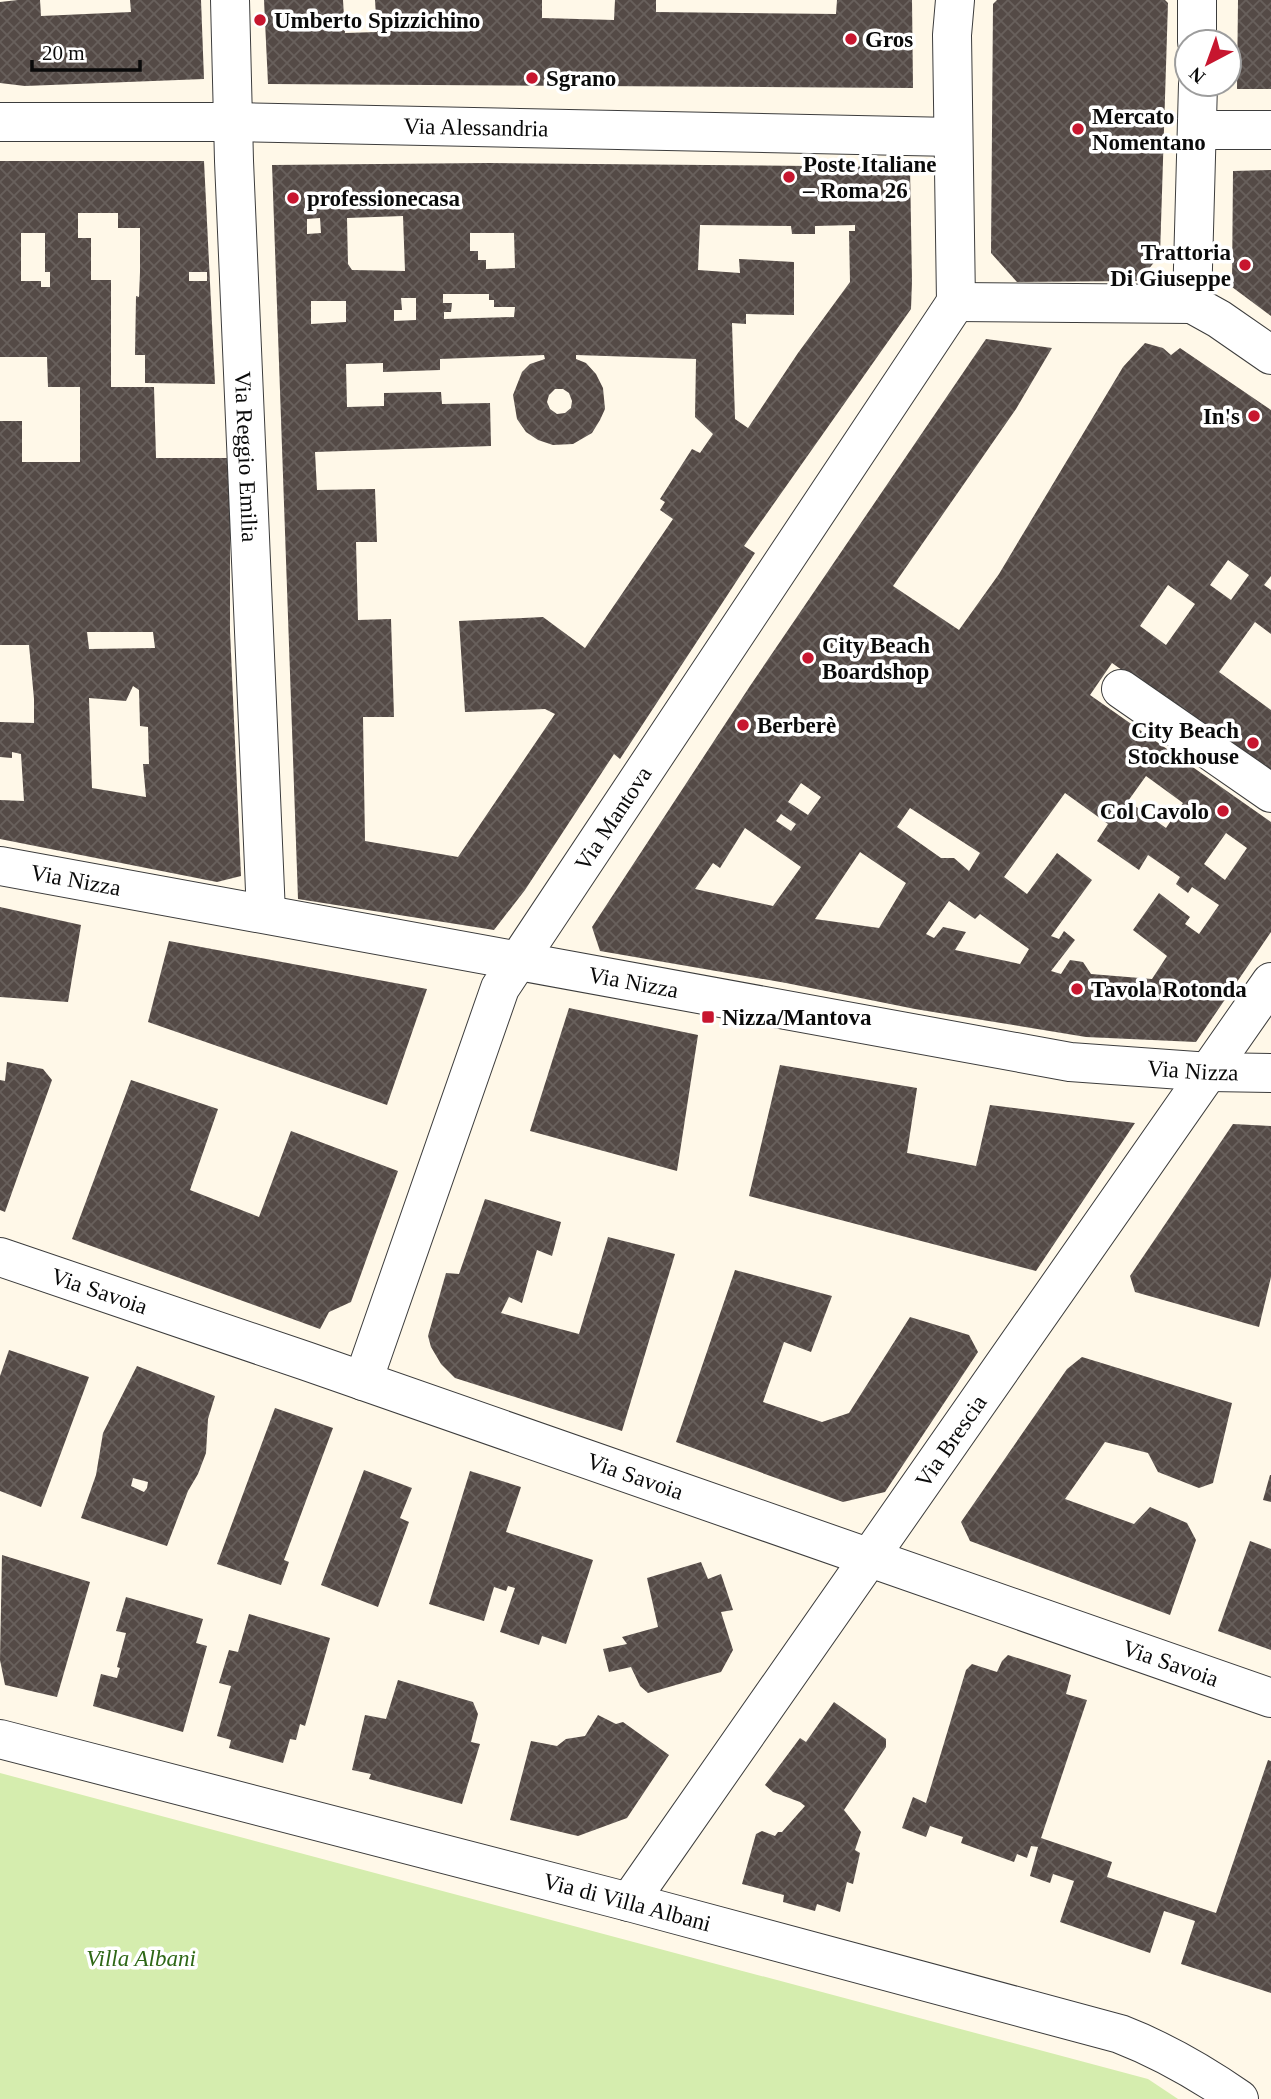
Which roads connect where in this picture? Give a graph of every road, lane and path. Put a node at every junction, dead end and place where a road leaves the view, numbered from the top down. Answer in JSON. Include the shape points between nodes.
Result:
{"nodes":[{"id":1,"x":230,"y":0,"type":"edge"},
{"id":2,"x":955,"y":0,"type":"edge"},
{"id":3,"x":1197,"y":0,"type":"edge"},
{"id":4,"x":1197,"y":28,"type":"edge"},
{"id":5,"x":1198,"y":98,"type":"edge"},
{"id":6,"x":0,"y":122,"type":"edge"},
{"id":7,"x":233,"y":122,"type":"junction"},
{"id":8,"x":1197,"y":130,"type":"junction"},
{"id":9,"x":1271,"y":130,"type":"edge"},
{"id":10,"x":953,"y":137,"type":"junction"},
{"id":11,"x":956,"y":302,"type":"junction"},
{"id":12,"x":1192,"y":304,"type":"junction"},
{"id":13,"x":1271,"y":355,"type":"edge"},
{"id":14,"x":1121,"y":689,"type":"dead end"},
{"id":15,"x":1271,"y":793,"type":"edge"},
{"id":16,"x":0,"y":866,"type":"edge"},
{"id":17,"x":266,"y":914,"type":"junction"},
{"id":18,"x":517,"y":961,"type":"junction"},
{"id":19,"x":1271,"y":982,"type":"edge"},
{"id":20,"x":1210,"y":1072,"type":"junction"},
{"id":21,"x":1271,"y":1073,"type":"edge"},
{"id":22,"x":0,"y":1257,"type":"edge"},
{"id":23,"x":363,"y":1381,"type":"junction"},
{"id":24,"x":869,"y":1557,"type":"junction"},
{"id":25,"x":1271,"y":1698,"type":"edge"},
{"id":26,"x":0,"y":1739,"type":"edge"},
{"id":27,"x":629,"y":1902,"type":"junction"},
{"id":28,"x":1239,"y":2099,"type":"edge"}],
"edges":[{"from":1,"to":7,"type":"street","name":"Via Reggio Emilia"},
{"from":2,"to":10,"type":"street"},
{"from":3,"to":4,"type":"street"},
{"from":5,"to":8,"type":"street"},
{"from":6,"to":7,"type":"street","name":"Via Alessandria"},
{"from":7,"to":10,"type":"street","name":"Via Alessandria"},
{"from":7,"to":17,"type":"street","name":"Via Reggio Emilia"},
{"from":8,"to":9,"type":"street"},
{"from":8,"to":12,"type":"street"},
{"from":10,"to":11,"type":"street"},
{"from":11,"to":12,"type":"street"},
{"from":11,"to":18,"type":"street","name":"Via Mantova"},
{"from":12,"to":13,"type":"street"},
{"from":14,"to":15,"type":"street"},
{"from":16,"to":17,"type":"street","name":"Via Nizza"},
{"from":17,"to":18,"type":"street","name":"Via Nizza"},
{"from":18,"to":20,"type":"street","name":"Via Nizza","via":[[1070,1062]]},
{"from":18,"to":23,"type":"street","name":"Via Mantova","via":[[500,988]]},
{"from":19,"to":20,"type":"street","name":"Via Brescia"},
{"from":20,"to":21,"type":"street","name":"Via Nizza"},
{"from":20,"to":24,"type":"street","name":"Via Brescia"},
{"from":22,"to":23,"type":"street","name":"Via Savoia"},
{"from":23,"to":24,"type":"street","name":"Via Savoia"},
{"from":24,"to":25,"type":"street","name":"Via Savoia"},
{"from":24,"to":27,"type":"street","name":"Via Brescia"},
{"from":26,"to":27,"type":"street","name":"Via di Villa Albani"},
{"from":27,"to":28,"type":"street","name":"Via di Villa Albani","via":[[1120,2034],[1160,2049]]}]}
